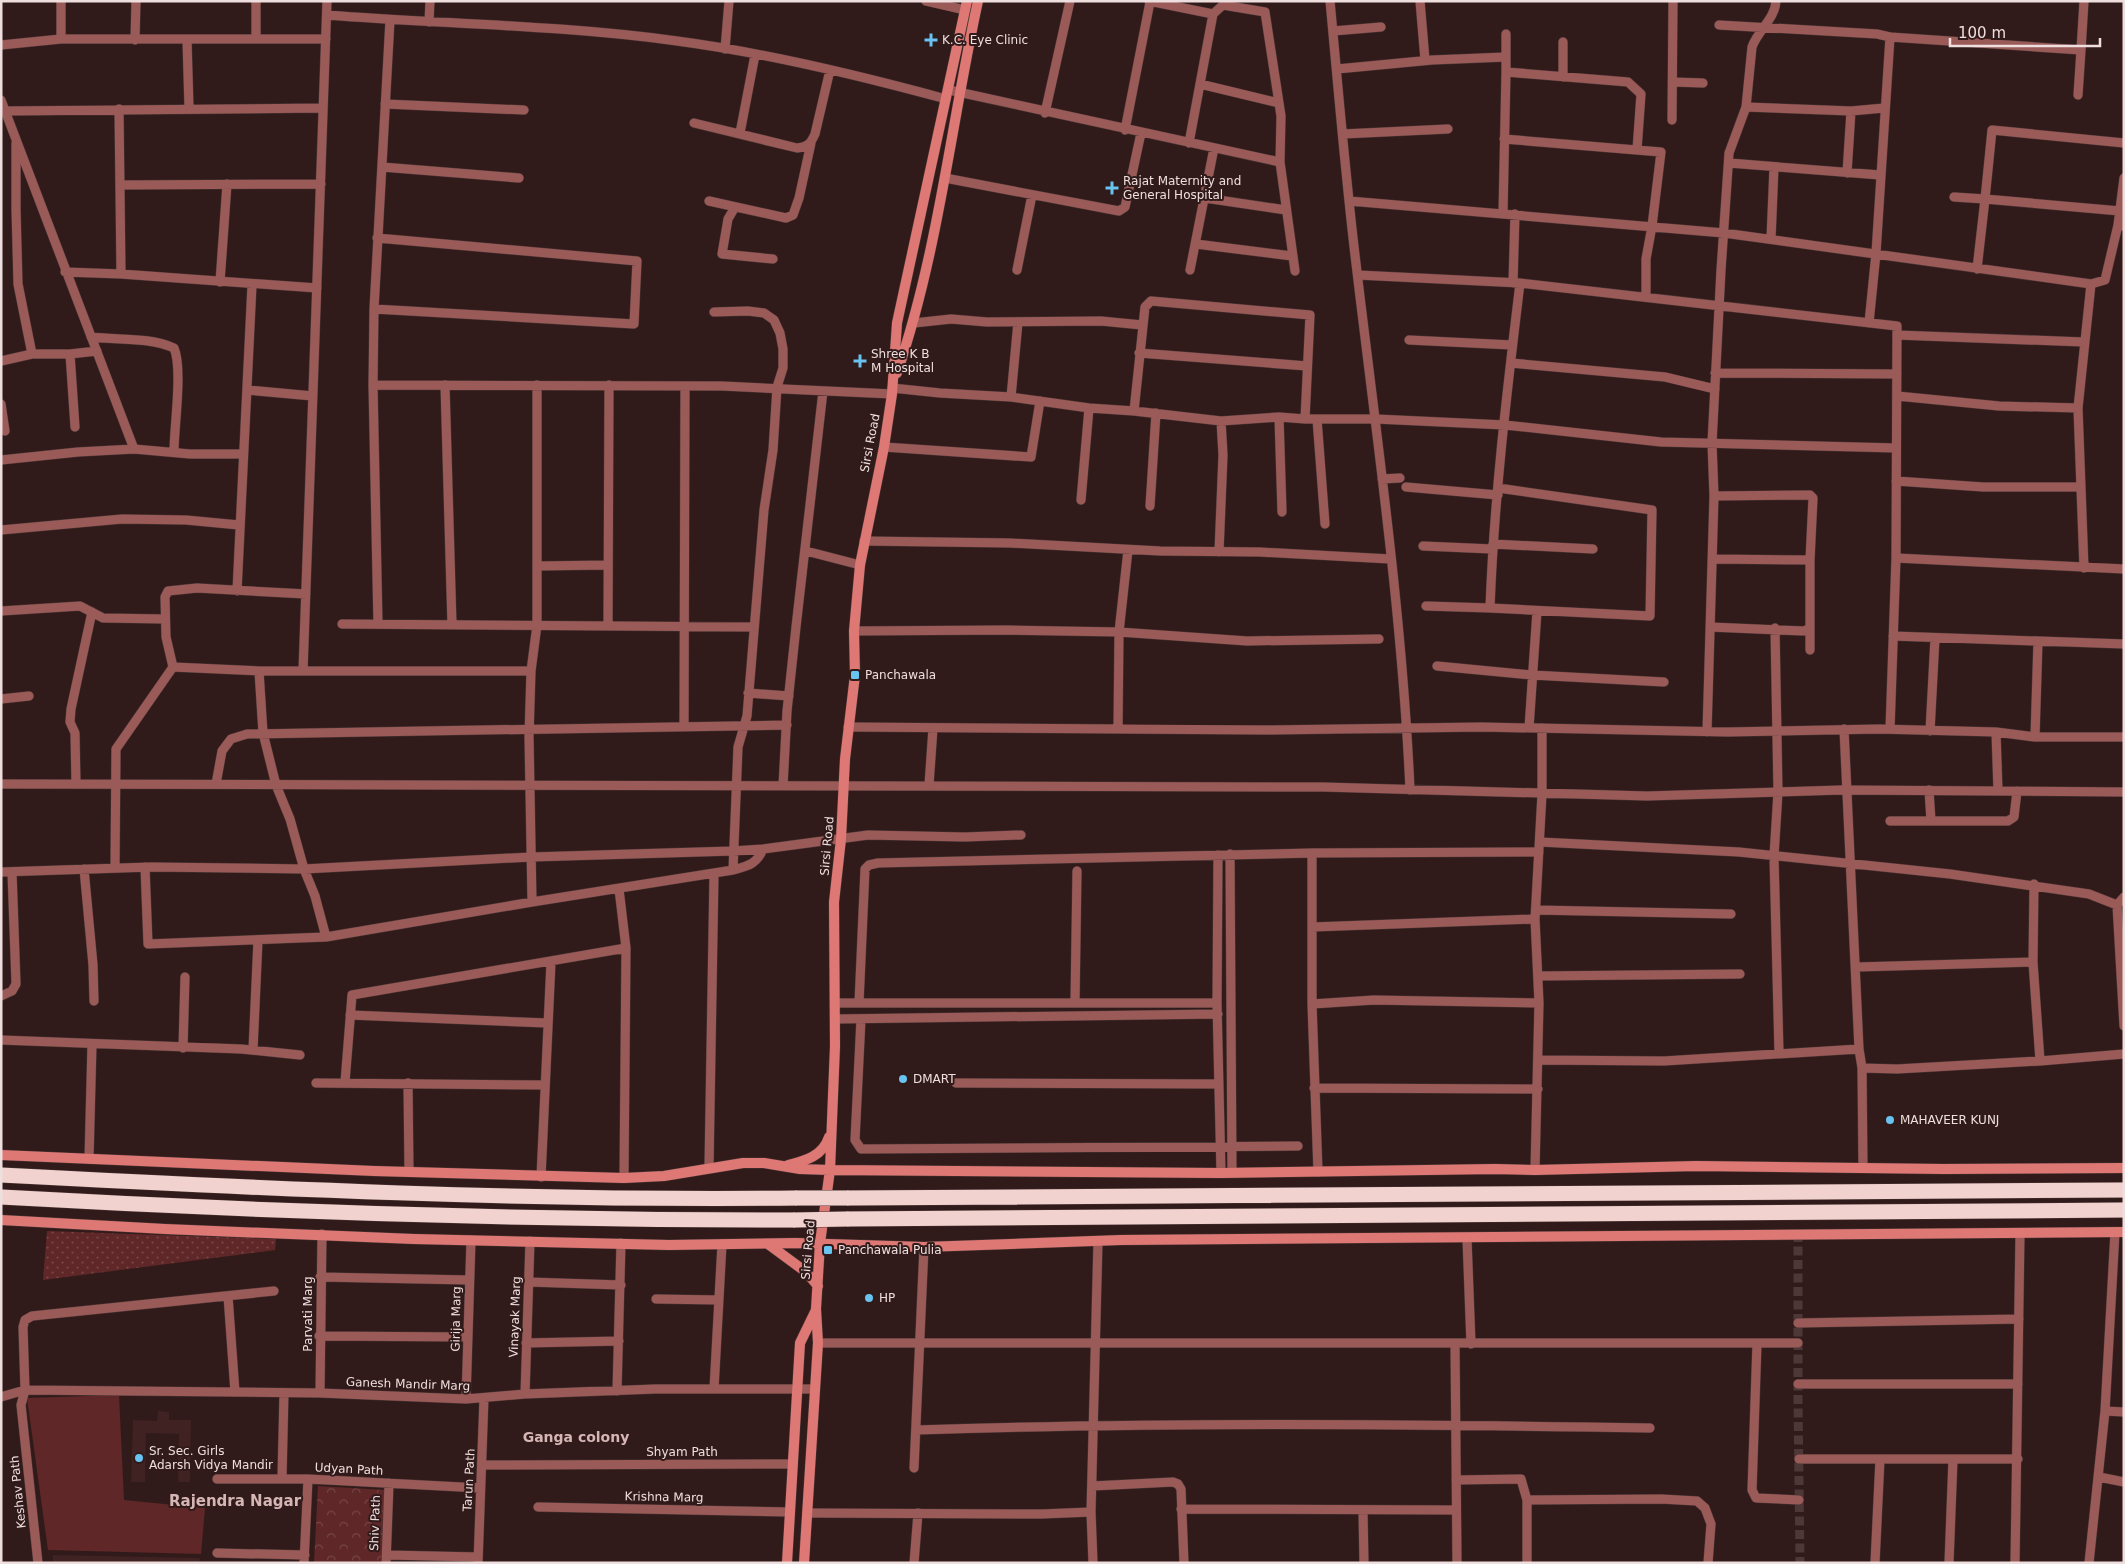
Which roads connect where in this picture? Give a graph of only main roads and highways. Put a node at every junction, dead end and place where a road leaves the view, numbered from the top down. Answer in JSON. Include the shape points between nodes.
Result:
{"nodes":[{"id":1,"x":1,"y":1175,"type":"edge"},
{"id":2,"x":2124,"y":1190,"type":"edge"},
{"id":3,"x":1,"y":1197,"type":"edge"},
{"id":4,"x":2124,"y":1210,"type":"edge"}],
"edges":[{"from":1,"to":2,"type":"highway","bridge":true,"via":[[191,1185],[648,1199]]},
{"from":3,"to":4,"type":"highway","bridge":true,"via":[[341,1212],[652,1220]]}]}
